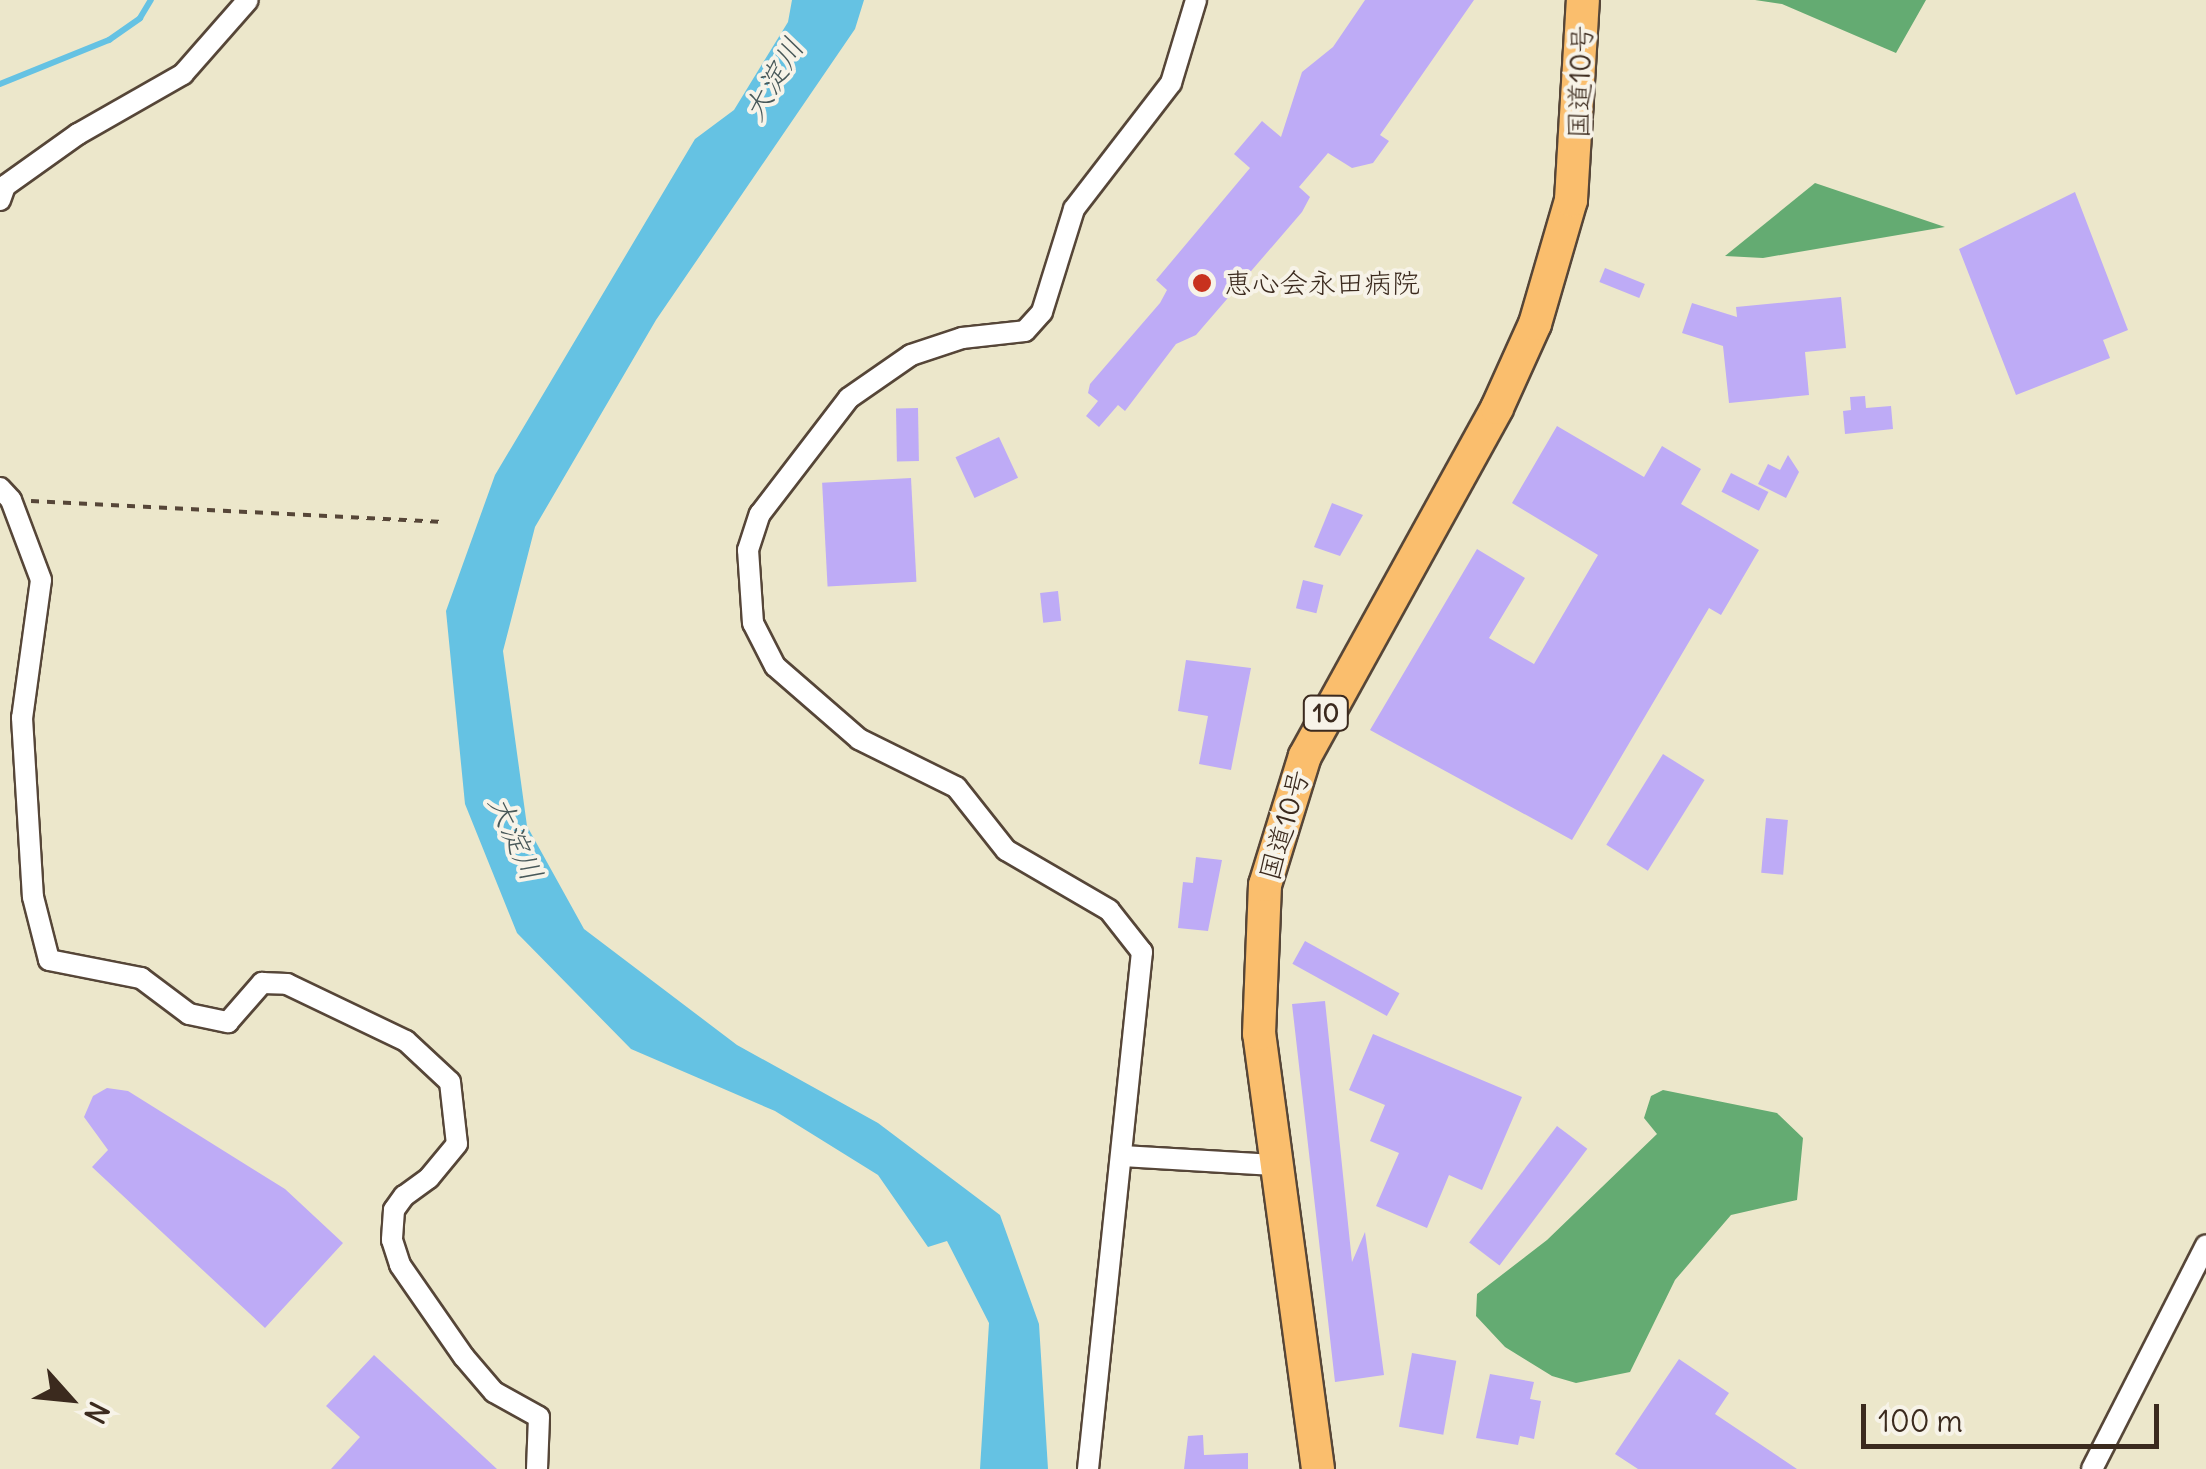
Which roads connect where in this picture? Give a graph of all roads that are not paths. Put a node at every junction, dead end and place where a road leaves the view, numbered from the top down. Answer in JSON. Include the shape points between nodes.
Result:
{"nodes":[{"id":1,"x":248,"y":0,"type":"edge"},
{"id":2,"x":1196,"y":0,"type":"edge"},
{"id":3,"x":1583,"y":0,"type":"edge"},
{"id":4,"x":0,"y":200,"type":"edge"},
{"id":5,"x":6,"y":494,"type":"edge"},
{"id":6,"x":1124,"y":1156,"type":"junction"},
{"id":7,"x":1276,"y":1165,"type":"junction"},
{"id":8,"x":2206,"y":1245,"type":"edge"},
{"id":9,"x":537,"y":1469,"type":"edge"},
{"id":10,"x":1088,"y":1469,"type":"edge"},
{"id":11,"x":1318,"y":1469,"type":"edge"},
{"id":12,"x":2092,"y":1469,"type":"edge"}],
"edges":[{"from":1,"to":4,"type":"street","via":[[183,74],[78,134],[5,186]]},
{"from":2,"to":6,"type":"street","via":[[1172,84],[1074,209],[1042,312],[1025,331],[962,338],[911,355],[849,398],[760,514],[748,550],[753,623],[775,666],[859,739],[956,787],[1006,850],[1088,896],[1133,935],[1144,966]]},
{"from":3,"to":7,"type":"highway","name":"国道10号","number":"10","via":[[1571,200],[1535,324],[1497,408],[1337,692],[1284,809],[1265,885],[1258,966],[1259,1034]]},
{"from":5,"to":9,"type":"street","via":[[41,580],[22,718],[33,897],[49,960],[141,978],[189,1014],[228,1022],[262,983],[287,984],[406,1042],[450,1082],[457,1144],[394,1210],[392,1240],[400,1265],[464,1357],[494,1392],[539,1417]]},
{"from":6,"to":7,"type":"street"},
{"from":6,"to":10,"type":"street"},
{"from":7,"to":11,"type":"highway","name":"国道10号","number":"10"},
{"from":8,"to":12,"type":"street"}]}
